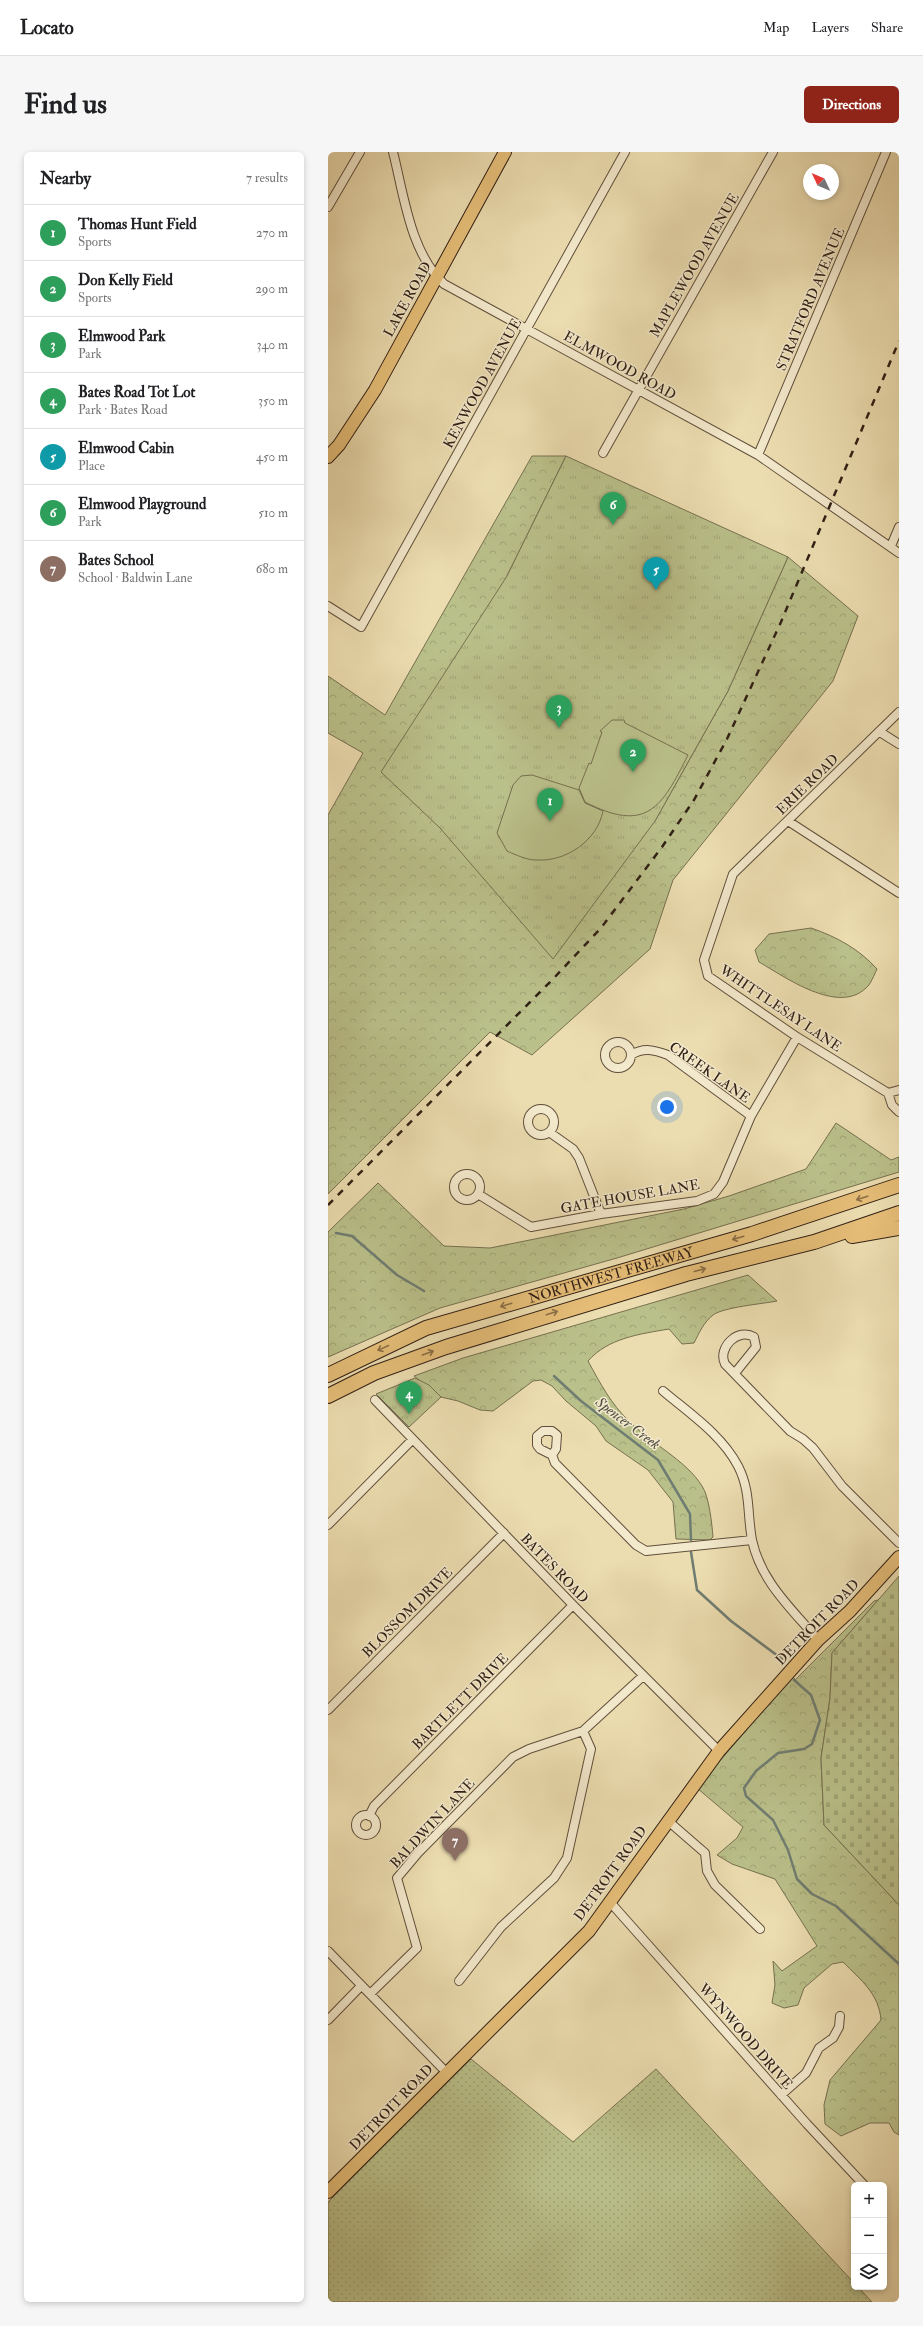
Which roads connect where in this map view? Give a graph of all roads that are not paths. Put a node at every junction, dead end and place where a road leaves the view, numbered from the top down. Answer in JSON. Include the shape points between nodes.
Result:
{"nodes":[{"id":1,"x":360,"y":152,"type":"edge"},
{"id":2,"x":393,"y":152,"type":"edge"},
{"id":3,"x":505,"y":152,"type":"edge"},
{"id":4,"x":625,"y":152,"type":"edge"},
{"id":5,"x":773,"y":152,"type":"edge"},
{"id":6,"x":886,"y":152,"type":"edge"},
{"id":7,"x":328,"y":207,"type":"edge"},
{"id":8,"x":436,"y":276,"type":"junction"},
{"id":9,"x":527,"y":328,"type":"junction"},
{"id":10,"x":638,"y":390,"type":"junction"},
{"id":11,"x":603,"y":453,"type":"dead end"},
{"id":12,"x":758,"y":455,"type":"junction"},
{"id":13,"x":328,"y":457,"type":"edge"},
{"id":14,"x":899,"y":527,"type":"edge"},
{"id":15,"x":891,"y":546,"type":"junction"},
{"id":16,"x":899,"y":553,"type":"edge"},
{"id":17,"x":328,"y":606,"type":"edge"},
{"id":18,"x":899,"y":712,"type":"edge"},
{"id":19,"x":880,"y":732,"type":"junction"},
{"id":20,"x":899,"y":744,"type":"edge"},
{"id":21,"x":788,"y":821,"type":"junction"},
{"id":22,"x":733,"y":874,"type":"joint"},
{"id":23,"x":899,"y":893,"type":"edge"},
{"id":24,"x":797,"y":1037,"type":"junction"},
{"id":25,"x":631,"y":1055,"type":"dead end"},
{"id":26,"x":899,"y":1090,"type":"edge"},
{"id":27,"x":888,"y":1093,"type":"junction"},
{"id":28,"x":899,"y":1112,"type":"edge"},
{"id":29,"x":751,"y":1116,"type":"junction"},
{"id":30,"x":549,"y":1132,"type":"dead end"},
{"id":31,"x":899,"y":1185,"type":"edge"},
{"id":32,"x":478,"y":1194,"type":"dead end"},
{"id":33,"x":899,"y":1213,"type":"edge"},
{"id":34,"x":601,"y":1214,"type":"junction"},
{"id":35,"x":899,"y":1228,"type":"edge"},
{"id":36,"x":814,"y":1242,"type":"junction"},
{"id":37,"x":735,"y":1373,"type":"junction"},
{"id":38,"x":328,"y":1375,"type":"edge"},
{"id":39,"x":663,"y":1391,"type":"dead end"},
{"id":40,"x":328,"y":1396,"type":"edge"},
{"id":41,"x":375,"y":1400,"type":"dead end"},
{"id":42,"x":412,"y":1440,"type":"junction"},
{"id":43,"x":552,"y":1455,"type":"dead end"},
{"id":44,"x":328,"y":1525,"type":"edge"},
{"id":45,"x":504,"y":1533,"type":"junction"},
{"id":46,"x":752,"y":1540,"type":"junction"},
{"id":47,"x":899,"y":1543,"type":"edge"},
{"id":48,"x":899,"y":1556,"type":"edge"},
{"id":49,"x":573,"y":1605,"type":"junction"},
{"id":50,"x":818,"y":1640,"type":"junction"},
{"id":51,"x":642,"y":1676,"type":"junction"},
{"id":52,"x":328,"y":1710,"type":"edge"},
{"id":53,"x":583,"y":1731,"type":"junction"},
{"id":54,"x":719,"y":1751,"type":"junction"},
{"id":55,"x":369,"y":1816,"type":"dead end"},
{"id":56,"x":667,"y":1820,"type":"junction"},
{"id":57,"x":610,"y":1902,"type":"junction"},
{"id":58,"x":760,"y":1929,"type":"dead end"},
{"id":59,"x":328,"y":1952,"type":"edge"},
{"id":60,"x":459,"y":1981,"type":"dead end"},
{"id":61,"x":361,"y":1986,"type":"junction"},
{"id":62,"x":370,"y":1994,"type":"junction"},
{"id":63,"x":840,"y":2016,"type":"dead end"},
{"id":64,"x":328,"y":2020,"type":"edge"},
{"id":65,"x":446,"y":2072,"type":"junction"},
{"id":66,"x":781,"y":2095,"type":"junction"},
{"id":67,"x":861,"y":2182,"type":"edge"},
{"id":68,"x":328,"y":2192,"type":"edge"}],
"edges":[{"from":1,"to":7,"type":"street"},
{"from":2,"to":8,"type":"street","name":"ELMWOOD ROAD","via":[[415,238]]},
{"from":3,"to":8,"type":"main road","name":"LAKE ROAD"},
{"from":4,"to":9,"type":"street","name":"KENWOOD AVENUE"},
{"from":5,"to":10,"type":"street","name":"MAPLEWOOD AVENUE"},
{"from":6,"to":12,"type":"street","name":"STRATFORD AVENUE"},
{"from":8,"to":9,"type":"street","name":"ELMWOOD ROAD","via":[[444,284]]},
{"from":8,"to":13,"type":"main road","name":"LAKE ROAD","via":[[375,390]]},
{"from":9,"to":10,"type":"street","name":"ELMWOOD ROAD"},
{"from":9,"to":17,"type":"street","name":"KENWOOD AVENUE","via":[[361,627]]},
{"from":10,"to":11,"type":"street","name":"MAPLEWOOD AVENUE"},
{"from":10,"to":12,"type":"street","name":"ELMWOOD ROAD"},
{"from":12,"to":15,"type":"street","name":"ELMWOOD ROAD"},
{"from":14,"to":15,"type":"street"},
{"from":15,"to":16,"type":"street","name":"ELMWOOD ROAD"},
{"from":18,"to":19,"type":"street","name":"ERIE ROAD"},
{"from":19,"to":20,"type":"street"},
{"from":19,"to":21,"type":"street","name":"ERIE ROAD"},
{"from":21,"to":22,"type":"street","name":"ERIE ROAD"},
{"from":21,"to":23,"type":"street"},
{"from":22,"to":24,"type":"street","name":"WHITTLESAY LANE","via":[[704,960],[708,976]]},
{"from":24,"to":27,"type":"street","name":"WHITTLESAY LANE"},
{"from":24,"to":29,"type":"street","name":"GATE HOUSE LANE"},
{"from":25,"to":29,"type":"street","name":"CREEK LANE","via":[[638,1051],[653,1049],[668,1055]]},
{"from":26,"to":27,"type":"street"},
{"from":27,"to":28,"type":"street","via":[[892,1105]]},
{"from":29,"to":34,"type":"street","name":"GATE HOUSE LANE","via":[[723,1182],[714,1194],[697,1201]]},
{"from":30,"to":34,"type":"street","via":[[580,1158]]},
{"from":31,"to":38,"type":"highway","name":"NORTHWEST FREEWAY","one_way":true,"via":[[752,1234],[426,1328]]},
{"from":32,"to":34,"type":"street","name":"GATE HOUSE LANE","via":[[531,1227]]},
{"from":33,"to":36,"type":"highway","name":"NORTHWEST FREEWAY"},
{"from":35,"to":36,"type":"highway"},
{"from":40,"to":36,"type":"highway","name":"NORTHWEST FREEWAY","one_way":true,"via":[[374,1373],[446,1347],[686,1274]]},
{"from":37,"to":37,"type":"street","via":[[725,1364],[722,1358],[723,1351],[738,1334],[750,1334],[754,1337],[756,1347]]},
{"from":37,"to":47,"type":"street","via":[[790,1431],[813,1448],[842,1486]]},
{"from":39,"to":46,"type":"street","via":[[719,1440],[738,1466],[749,1498]]},
{"from":41,"to":42,"type":"street","name":"BATES ROAD"},
{"from":42,"to":44,"type":"street"},
{"from":42,"to":45,"type":"street","name":"BATES ROAD"},
{"from":43,"to":46,"type":"street","via":[[555,1463],[636,1546],[646,1551]]},
{"from":45,"to":49,"type":"street","name":"BATES ROAD"},
{"from":45,"to":52,"type":"street","name":"BLOSSOM DRIVE"},
{"from":46,"to":50,"type":"street","via":[[761,1568],[773,1588]]},
{"from":48,"to":50,"type":"main road","name":"DETROIT ROAD","via":[[850,1611]]},
{"from":49,"to":51,"type":"street","name":"BATES ROAD"},
{"from":49,"to":55,"type":"street","name":"BARTLETT DRIVE","via":[[374,1806]]},
{"from":50,"to":54,"type":"main road","name":"DETROIT ROAD"},
{"from":51,"to":53,"type":"street","name":"BALDWIN LANE"},
{"from":51,"to":54,"type":"street","name":"BATES ROAD"},
{"from":53,"to":60,"type":"street","via":[[591,1749],[567,1858],[554,1878],[501,1927]]},
{"from":53,"to":62,"type":"street","name":"BALDWIN LANE","via":[[513,1757],[418,1853],[397,1878],[417,1948]]},
{"from":54,"to":56,"type":"main road","name":"DETROIT ROAD"},
{"from":56,"to":57,"type":"main road","name":"DETROIT ROAD"},
{"from":56,"to":58,"type":"street","via":[[705,1853],[707,1872],[715,1885]]},
{"from":57,"to":65,"type":"main road","name":"DETROIT ROAD","via":[[588,1931]]},
{"from":57,"to":66,"type":"street","name":"WYNWOOD DRIVE"},
{"from":59,"to":61,"type":"street"},
{"from":61,"to":62,"type":"street"},
{"from":61,"to":64,"type":"street"},
{"from":62,"to":65,"type":"street"},
{"from":63,"to":66,"type":"street","via":[[839,2027],[833,2038],[819,2048],[806,2073]]},
{"from":65,"to":68,"type":"main road","name":"DETROIT ROAD"},
{"from":66,"to":67,"type":"street","name":"WYNWOOD DRIVE"}]}
